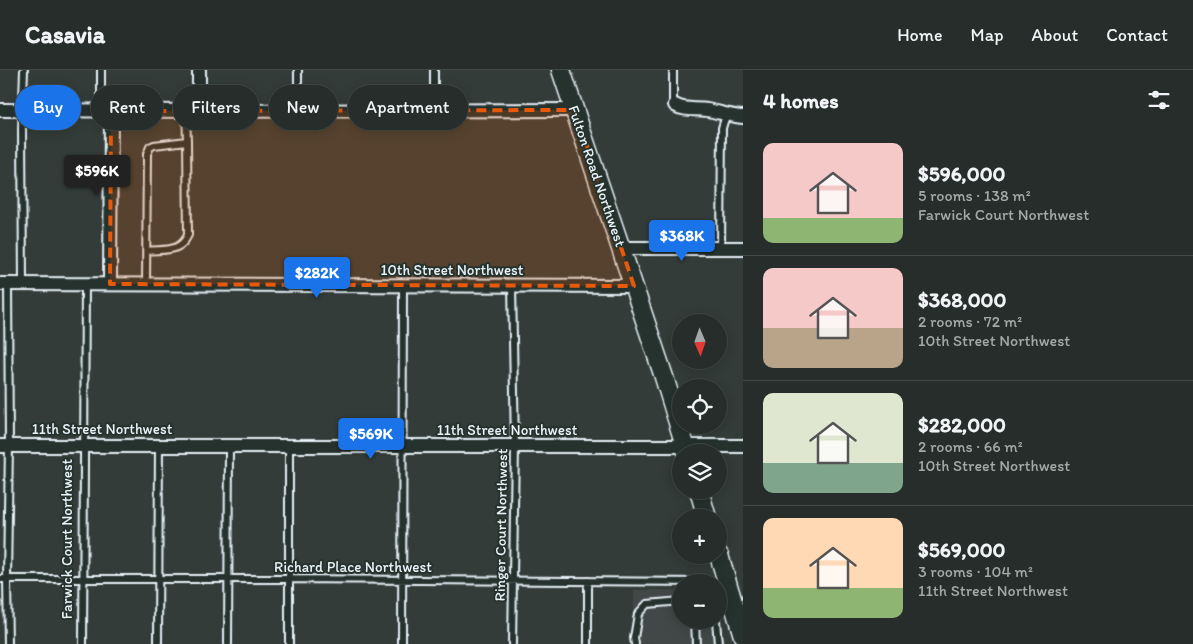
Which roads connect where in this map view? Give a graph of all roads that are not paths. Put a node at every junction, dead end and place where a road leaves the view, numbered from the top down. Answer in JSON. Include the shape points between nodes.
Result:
{"nodes":[{"id":1,"x":24,"y":70,"type":"edge"},
{"id":2,"x":101,"y":70,"type":"edge"},
{"id":3,"x":199,"y":70,"type":"edge"},
{"id":4,"x":298,"y":70,"type":"edge"},
{"id":5,"x":434,"y":70,"type":"edge"},
{"id":6,"x":561,"y":70,"type":"edge"},
{"id":7,"x":672,"y":70,"type":"edge"},
{"id":8,"x":24,"y":85,"type":"edge"},
{"id":9,"x":103,"y":85,"type":"edge"},
{"id":10,"x":199,"y":85,"type":"edge"},
{"id":11,"x":298,"y":85,"type":"edge"},
{"id":12,"x":434,"y":85,"type":"edge"},
{"id":13,"x":675,"y":106,"type":"joint"},
{"id":14,"x":0,"y":110,"type":"edge"},
{"id":15,"x":15,"y":110,"type":"edge"},
{"id":16,"x":574,"y":110,"type":"junction"},
{"id":17,"x":468,"y":111,"type":"edge"},
{"id":18,"x":726,"y":115,"type":"junction"},
{"id":19,"x":743,"y":117,"type":"edge"},
{"id":20,"x":22,"y":130,"type":"edge"},
{"id":21,"x":106,"y":130,"type":"edge"},
{"id":22,"x":187,"y":130,"type":"edge"},
{"id":23,"x":187,"y":140,"type":"junction"},
{"id":24,"x":621,"y":248,"type":"junction"},
{"id":25,"x":720,"y":248,"type":"junction"},
{"id":26,"x":743,"y":248,"type":"edge"},
{"id":27,"x":147,"y":251,"type":"junction"},
{"id":28,"x":4,"y":284,"type":"edge"},
{"id":29,"x":23,"y":284,"type":"junction"},
{"id":30,"x":85,"y":284,"type":"junction"},
{"id":31,"x":110,"y":284,"type":"junction"},
{"id":32,"x":146,"y":284,"type":"junction"},
{"id":33,"x":403,"y":286,"type":"junction"},
{"id":34,"x":512,"y":286,"type":"junction"},
{"id":35,"x":634,"y":286,"type":"junction"},
{"id":36,"x":684,"y":444,"type":"edge"},
{"id":37,"x":5,"y":446,"type":"edge"},
{"id":38,"x":84,"y":446,"type":"junction"},
{"id":39,"x":159,"y":446,"type":"junction"},
{"id":40,"x":228,"y":446,"type":"junction"},
{"id":41,"x":290,"y":446,"type":"junction"},
{"id":42,"x":402,"y":446,"type":"junction"},
{"id":43,"x":515,"y":446,"type":"junction"},
{"id":44,"x":743,"y":446,"type":"edge"},
{"id":45,"x":727,"y":447,"type":"edge"},
{"id":46,"x":672,"y":449,"type":"edge"},
{"id":47,"x":229,"y":578,"type":"junction"},
{"id":48,"x":289,"y":578,"type":"junction"},
{"id":49,"x":3,"y":579,"type":"edge"},
{"id":50,"x":82,"y":579,"type":"junction"},
{"id":51,"x":158,"y":579,"type":"junction"},
{"id":52,"x":402,"y":579,"type":"junction"},
{"id":53,"x":512,"y":581,"type":"junction"},
{"id":54,"x":588,"y":581,"type":"junction"},
{"id":55,"x":672,"y":582,"type":"edge"},
{"id":56,"x":727,"y":599,"type":"edge"},
{"id":57,"x":672,"y":602,"type":"edge"},
{"id":58,"x":695,"y":629,"type":"edge"},
{"id":59,"x":717,"y":629,"type":"edge"},
{"id":60,"x":743,"y":636,"type":"edge"},
{"id":61,"x":8,"y":644,"type":"edge"},
{"id":62,"x":83,"y":644,"type":"edge"},
{"id":63,"x":158,"y":644,"type":"edge"},
{"id":64,"x":228,"y":644,"type":"edge"},
{"id":65,"x":289,"y":644,"type":"edge"},
{"id":66,"x":402,"y":644,"type":"edge"},
{"id":67,"x":512,"y":644,"type":"edge"},
{"id":68,"x":588,"y":644,"type":"edge"},
{"id":69,"x":635,"y":644,"type":"edge"},
{"id":70,"x":696,"y":644,"type":"edge"},
{"id":71,"x":718,"y":644,"type":"edge"}],
"edges":[{"from":1,"to":8,"type":"lane"},
{"from":2,"to":9,"type":"lane"},
{"from":3,"to":10,"type":"street"},
{"from":4,"to":11,"type":"lane"},
{"from":5,"to":12,"type":"lane"},
{"from":6,"to":16,"type":"main road","name":"Fulton Road Northwest"},
{"from":7,"to":13,"type":"lane"},
{"from":13,"to":18,"type":"street"},
{"from":14,"to":15,"type":"street"},
{"from":16,"to":17,"type":"street"},
{"from":16,"to":24,"type":"main road","name":"Fulton Road Northwest"},
{"from":18,"to":19,"type":"street"},
{"from":18,"to":25,"type":"lane","via":[[722,128]]},
{"from":20,"to":29,"type":"lane"},
{"from":21,"to":31,"type":"street"},
{"from":22,"to":23,"type":"lane"},
{"from":23,"to":27,"type":"lane","via":[[154,145],[147,154]]},
{"from":23,"to":27,"type":"lane","via":[[188,235],[177,248]]},
{"from":24,"to":25,"type":"street"},
{"from":24,"to":35,"type":"main road","name":"Fulton Road Northwest"},
{"from":25,"to":26,"type":"street"},
{"from":27,"to":32,"type":"lane"},
{"from":28,"to":29,"type":"street","name":"10th Street Northwest"},
{"from":28,"to":37,"type":"lane"},
{"from":29,"to":30,"type":"street","name":"10th Street Northwest"},
{"from":30,"to":31,"type":"street","name":"10th Street Northwest"},
{"from":30,"to":38,"type":"lane","name":"Farwick Court Northwest"},
{"from":31,"to":32,"type":"street","name":"10th Street Northwest"},
{"from":32,"to":33,"type":"street","name":"10th Street Northwest"},
{"from":33,"to":34,"type":"street","name":"10th Street Northwest"},
{"from":33,"to":42,"type":"lane"},
{"from":34,"to":35,"type":"street","name":"10th Street Northwest"},
{"from":34,"to":43,"type":"lane","name":"Ringer Court Northwest"},
{"from":35,"to":36,"type":"main road","name":"Fulton Road Northwest"},
{"from":37,"to":38,"type":"street","name":"11th Street Northwest"},
{"from":37,"to":49,"type":"lane"},
{"from":38,"to":39,"type":"street","name":"11th Street Northwest"},
{"from":38,"to":50,"type":"lane","name":"Farwick Court Northwest"},
{"from":39,"to":40,"type":"street","name":"11th Street Northwest"},
{"from":39,"to":51,"type":"lane"},
{"from":40,"to":41,"type":"street","name":"11th Street Northwest"},
{"from":40,"to":47,"type":"lane"},
{"from":41,"to":42,"type":"street","name":"11th Street Northwest"},
{"from":41,"to":48,"type":"lane"},
{"from":42,"to":43,"type":"street","name":"11th Street Northwest"},
{"from":42,"to":52,"type":"lane"},
{"from":43,"to":46,"type":"street","name":"11th Street Northwest"},
{"from":43,"to":53,"type":"lane","name":"Ringer Court Northwest"},
{"from":44,"to":45,"type":"street","name":"11th Street Northwest"},
{"from":47,"to":48,"type":"lane","name":"Richard Place Northwest"},
{"from":47,"to":51,"type":"lane","name":"Richard Place Northwest"},
{"from":47,"to":64,"type":"lane"},
{"from":48,"to":52,"type":"lane","name":"Richard Place Northwest"},
{"from":48,"to":65,"type":"lane"},
{"from":49,"to":50,"type":"lane","name":"Richard Place Northwest"},
{"from":49,"to":61,"type":"lane"},
{"from":50,"to":51,"type":"lane","name":"Richard Place Northwest"},
{"from":50,"to":62,"type":"lane","name":"Farwick Court Northwest"},
{"from":51,"to":63,"type":"lane"},
{"from":52,"to":53,"type":"lane","name":"Richard Place Northwest"},
{"from":52,"to":66,"type":"lane"},
{"from":53,"to":54,"type":"lane","name":"Richard Place Northwest"},
{"from":53,"to":67,"type":"lane","name":"Ringer Court Northwest"},
{"from":54,"to":55,"type":"lane","name":"Richard Place Northwest"},
{"from":54,"to":68,"type":"lane"},
{"from":56,"to":60,"type":"main road"},
{"from":57,"to":69,"type":"lane","via":[[647,604],[638,614]]},
{"from":58,"to":70,"type":"lane"},
{"from":59,"to":71,"type":"lane"}]}
